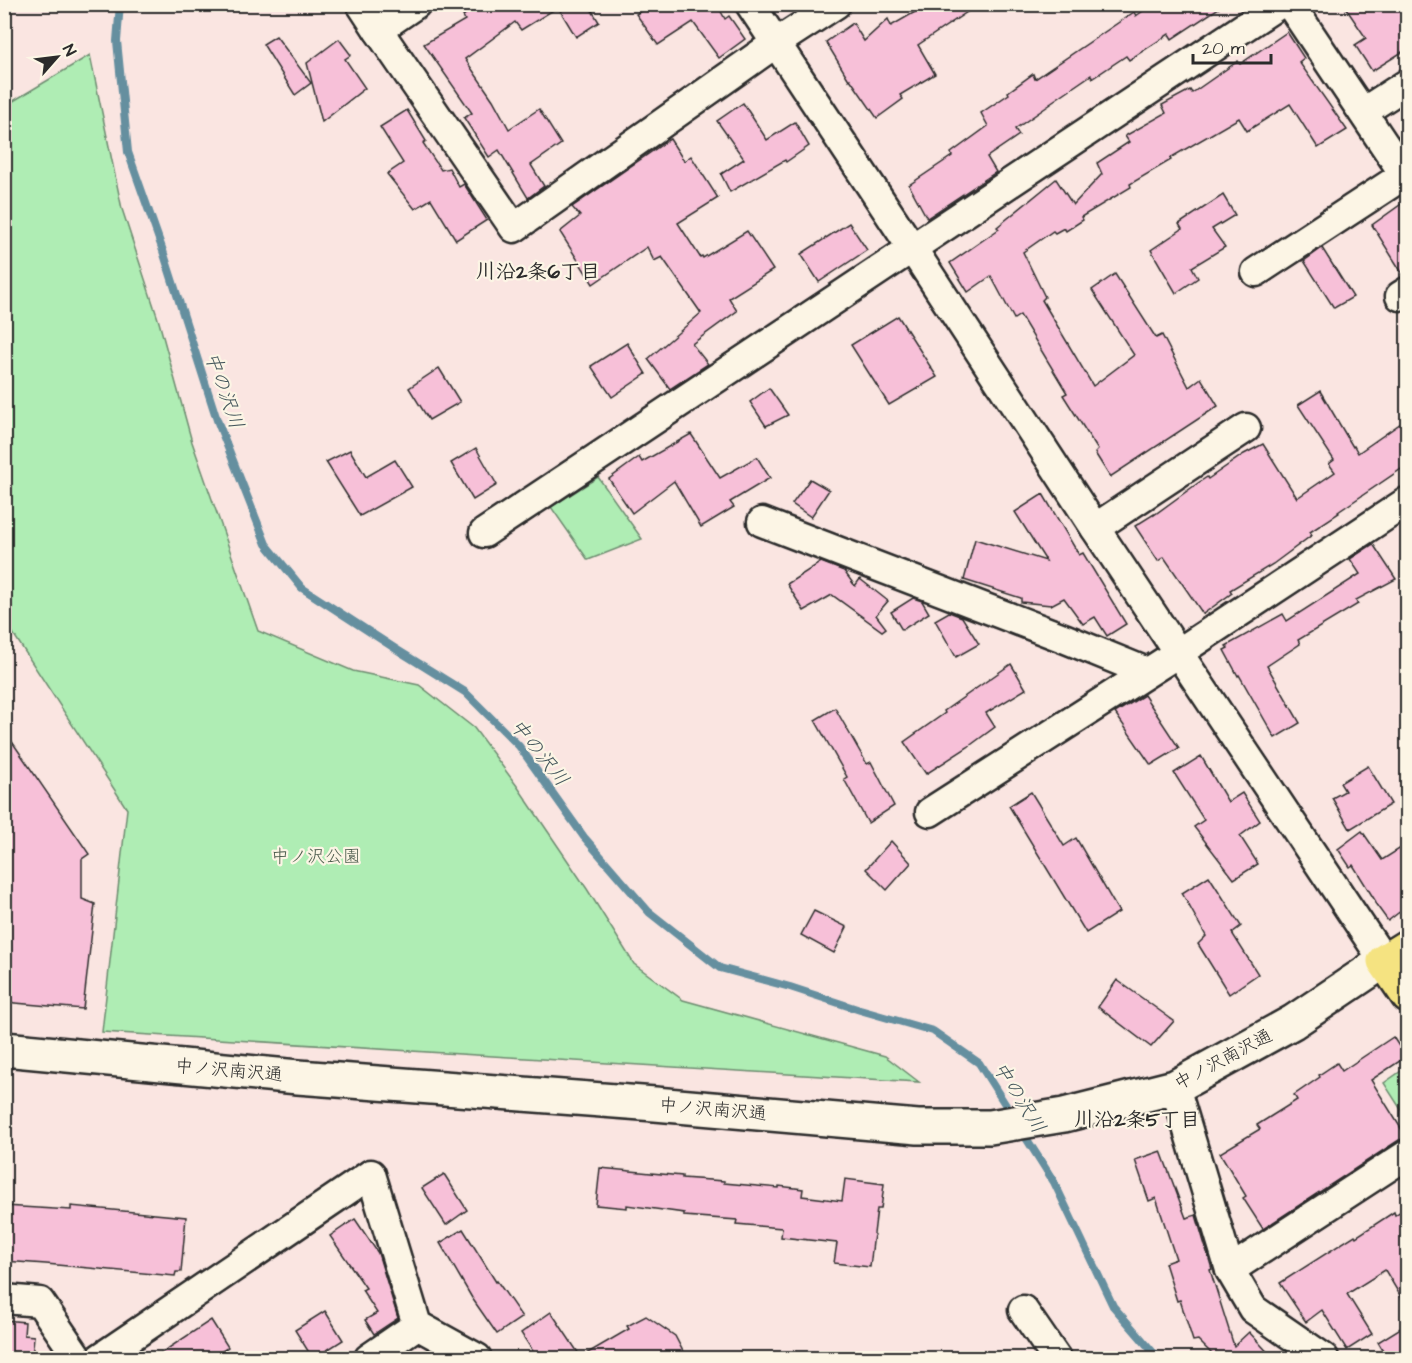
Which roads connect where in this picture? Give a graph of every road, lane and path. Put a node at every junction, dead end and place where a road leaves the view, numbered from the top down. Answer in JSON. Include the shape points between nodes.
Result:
{"nodes":[{"id":1,"x":361,"y":4,"type":"edge"},
{"id":2,"x":416,"y":4,"type":"edge"},
{"id":3,"x":750,"y":4,"type":"edge"},
{"id":4,"x":836,"y":4,"type":"edge"},
{"id":5,"x":1279,"y":4,"type":"edge"},
{"id":6,"x":1290,"y":4,"type":"edge"},
{"id":7,"x":378,"y":30,"type":"junction"},
{"id":8,"x":776,"y":43,"type":"junction"},
{"id":9,"x":1407,"y":83,"type":"edge"},
{"id":10,"x":1363,"y":112,"type":"junction"},
{"id":11,"x":1406,"y":177,"type":"edge"},
{"id":12,"x":912,"y":248,"type":"junction"},
{"id":13,"x":1256,"y":272,"type":"dead end"},
{"id":14,"x":1246,"y":428,"type":"dead end"},
{"id":15,"x":1407,"y":501,"type":"edge"},
{"id":16,"x":762,"y":522,"type":"dead end"},
{"id":17,"x":1095,"y":528,"type":"junction"},
{"id":18,"x":484,"y":533,"type":"dead end"},
{"id":19,"x":1178,"y":653,"type":"junction"},
{"id":20,"x":1148,"y":672,"type":"junction"},
{"id":21,"x":930,"y":812,"type":"dead end"},
{"id":22,"x":1396,"y":953,"type":"edge"},
{"id":23,"x":1407,"y":996,"type":"edge"},
{"id":24,"x":4,"y":1049,"type":"edge"},
{"id":25,"x":1175,"y":1087,"type":"junction"},
{"id":26,"x":1407,"y":1154,"type":"edge"},
{"id":27,"x":1230,"y":1270,"type":"junction"},
{"id":28,"x":4,"y":1299,"type":"edge"},
{"id":29,"x":1023,"y":1310,"type":"dead end"},
{"id":30,"x":417,"y":1325,"type":"junction"},
{"id":31,"x":78,"y":1359,"type":"edge"},
{"id":32,"x":100,"y":1359,"type":"edge"},
{"id":33,"x":369,"y":1359,"type":"edge"},
{"id":34,"x":477,"y":1359,"type":"edge"},
{"id":35,"x":1056,"y":1359,"type":"edge"},
{"id":36,"x":1324,"y":1359,"type":"edge"}],
"edges":[{"from":1,"to":7,"type":"street"},
{"from":2,"to":7,"type":"street"},
{"from":3,"to":8,"type":"street"},
{"from":4,"to":8,"type":"street"},
{"from":5,"to":12,"type":"street"},
{"from":6,"to":10,"type":"street"},
{"from":7,"to":8,"type":"street","via":[[514,228]]},
{"from":8,"to":12,"type":"street"},
{"from":9,"to":10,"type":"street"},
{"from":10,"to":11,"type":"street"},
{"from":11,"to":13,"type":"street"},
{"from":12,"to":17,"type":"street"},
{"from":12,"to":18,"type":"street"},
{"from":14,"to":17,"type":"street"},
{"from":15,"to":19,"type":"street"},
{"from":16,"to":20,"type":"street"},
{"from":17,"to":19,"type":"street"},
{"from":19,"to":20,"type":"street"},
{"from":19,"to":22,"type":"street"},
{"from":20,"to":21,"type":"street"},
{"from":22,"to":23,"type":"main road"},
{"from":22,"to":25,"type":"street","name":"中ノ沢南沢通","via":[[1293,1022]]},
{"from":24,"to":25,"type":"street","name":"中ノ沢南沢通","via":[[918,1127],[990,1127],[1064,1115]]},
{"from":25,"to":27,"type":"street"},
{"from":26,"to":27,"type":"street"},
{"from":27,"to":36,"type":"street","via":[[1253,1309]]},
{"from":28,"to":31,"type":"street","via":[[40,1302]]},
{"from":29,"to":35,"type":"street"},
{"from":30,"to":32,"type":"street","via":[[371,1174]]},
{"from":30,"to":33,"type":"street"},
{"from":30,"to":34,"type":"street"}]}
